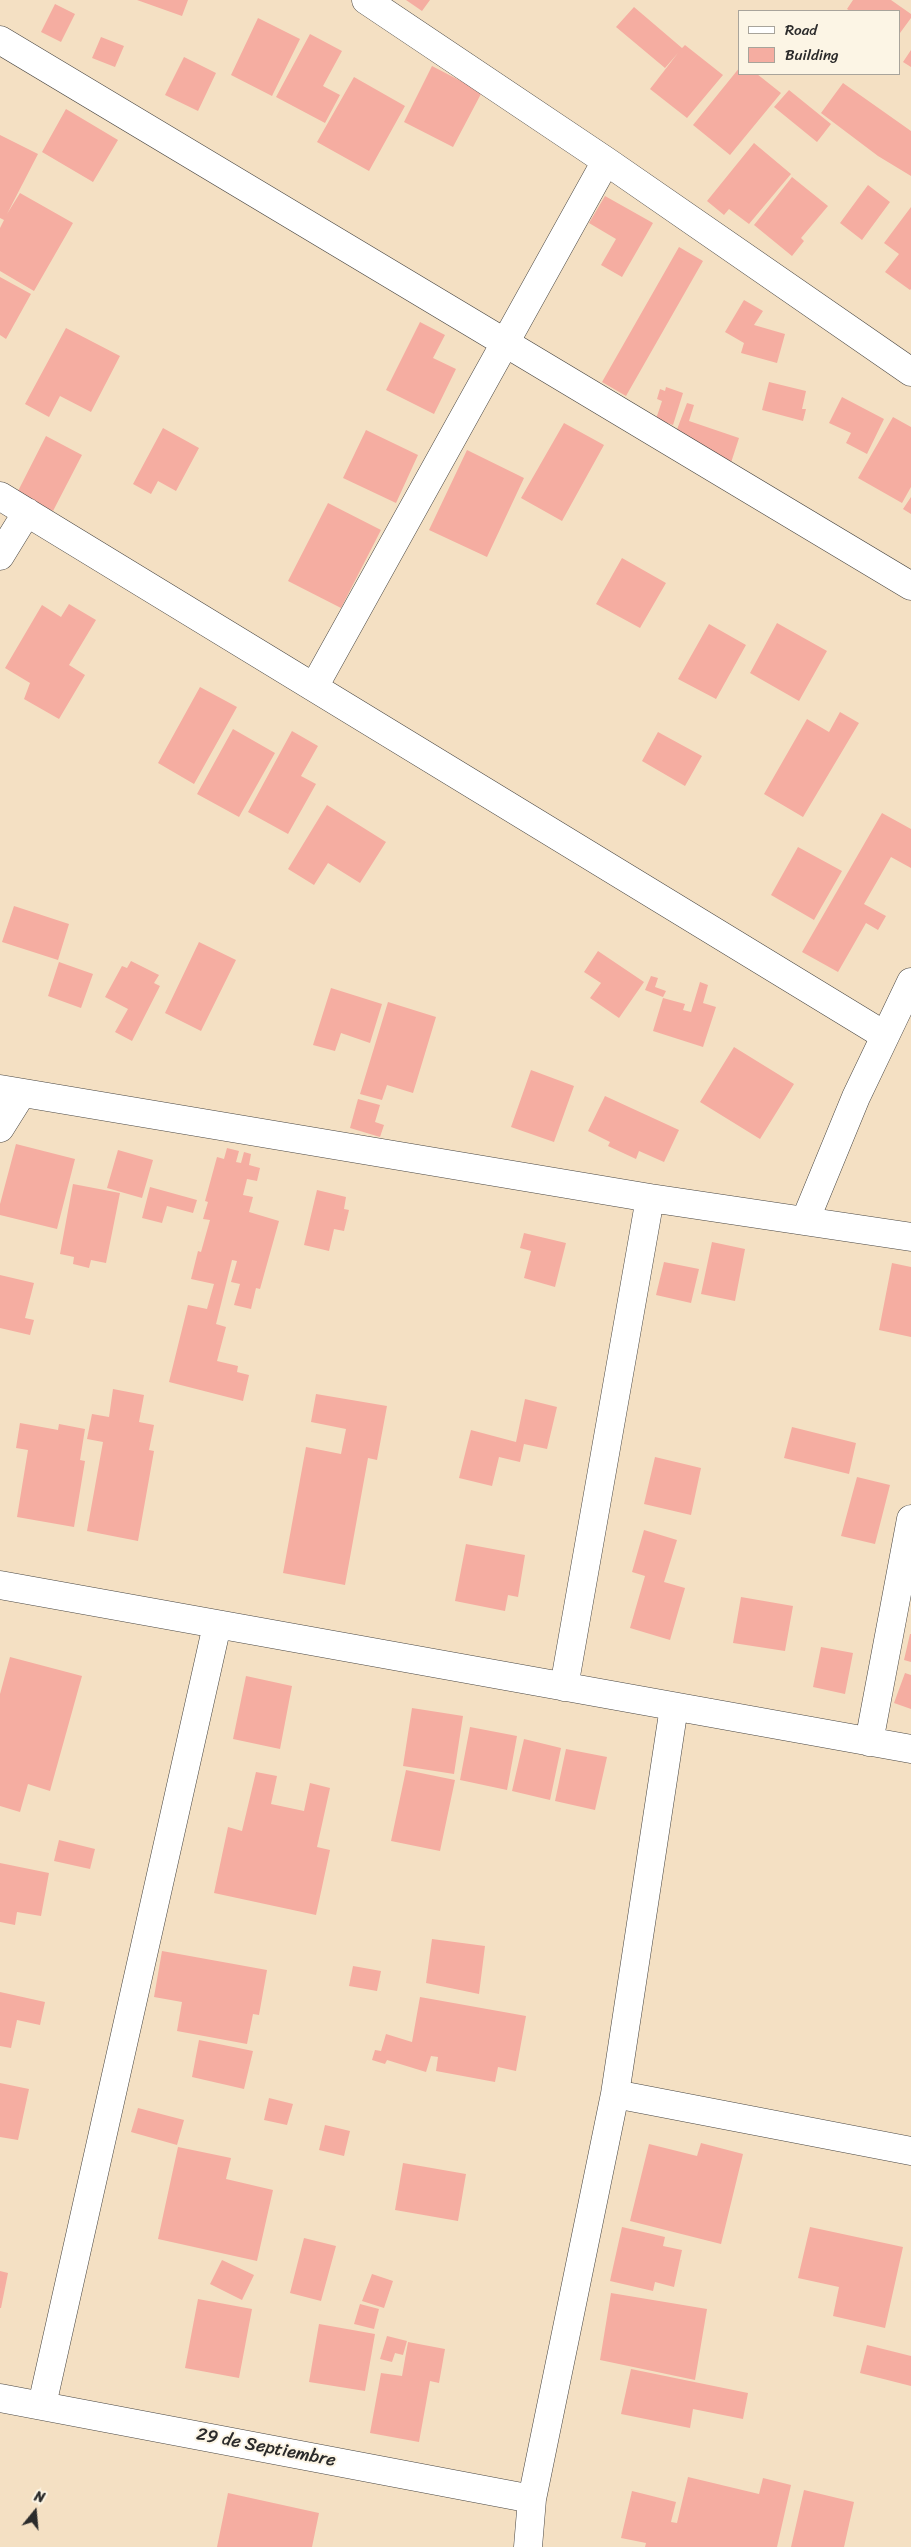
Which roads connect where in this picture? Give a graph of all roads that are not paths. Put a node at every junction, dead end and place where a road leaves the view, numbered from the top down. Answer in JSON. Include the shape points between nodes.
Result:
{"nodes":[{"id":1,"x":366,"y":0,"type":"edge"},
{"id":2,"x":0,"y":40,"type":"edge"},
{"id":3,"x":606,"y":161,"type":"junction"},
{"id":4,"x":504,"y":342,"type":"junction"},
{"id":5,"x":911,"y":372,"type":"edge"},
{"id":6,"x":0,"y":496,"type":"edge"},
{"id":7,"x":26,"y":512,"type":"junction"},
{"id":8,"x":0,"y":556,"type":"edge"},
{"id":9,"x":911,"y":586,"type":"edge"},
{"id":10,"x":314,"y":687,"type":"junction"},
{"id":11,"x":911,"y":982,"type":"edge"},
{"id":12,"x":884,"y":1035,"type":"junction"},
{"id":13,"x":11,"y":1091,"type":"edge"},
{"id":14,"x":0,"y":1128,"type":"edge"},
{"id":15,"x":650,"y":1198,"type":"junction"},
{"id":16,"x":805,"y":1221,"type":"junction"},
{"id":17,"x":911,"y":1237,"type":"edge"},
{"id":18,"x":911,"y":1519,"type":"edge"},
{"id":19,"x":0,"y":1585,"type":"edge"},
{"id":20,"x":217,"y":1624,"type":"junction"},
{"id":21,"x":564,"y":1687,"type":"junction"},
{"id":22,"x":674,"y":1707,"type":"junction"},
{"id":23,"x":868,"y":1742,"type":"junction"},
{"id":24,"x":911,"y":1749,"type":"edge"},
{"id":25,"x":615,"y":2094,"type":"junction"},
{"id":26,"x":911,"y":2151,"type":"edge"},
{"id":27,"x":0,"y":2398,"type":"edge"},
{"id":28,"x":42,"y":2406,"type":"junction"},
{"id":29,"x":532,"y":2499,"type":"junction"},
{"id":30,"x":528,"y":2547,"type":"edge"}],
"edges":[{"from":1,"to":3,"type":"street"},
{"from":2,"to":4,"type":"street"},
{"from":3,"to":4,"type":"street"},
{"from":3,"to":5,"type":"street"},
{"from":4,"to":9,"type":"street"},
{"from":4,"to":10,"type":"street"},
{"from":6,"to":7,"type":"street"},
{"from":7,"to":8,"type":"street"},
{"from":7,"to":10,"type":"street"},
{"from":10,"to":12,"type":"street"},
{"from":11,"to":12,"type":"street"},
{"from":12,"to":16,"type":"street"},
{"from":13,"to":14,"type":"street"},
{"from":13,"to":15,"type":"street"},
{"from":15,"to":16,"type":"street"},
{"from":15,"to":21,"type":"street"},
{"from":16,"to":17,"type":"street"},
{"from":18,"to":23,"type":"street"},
{"from":19,"to":20,"type":"street"},
{"from":20,"to":21,"type":"street"},
{"from":20,"to":28,"type":"street"},
{"from":21,"to":22,"type":"street"},
{"from":22,"to":23,"type":"street"},
{"from":22,"to":25,"type":"street"},
{"from":23,"to":24,"type":"street"},
{"from":25,"to":26,"type":"street"},
{"from":25,"to":29,"type":"street"},
{"from":27,"to":28,"type":"street","name":"29 de Septiembre"},
{"from":28,"to":29,"type":"street","name":"29 de Septiembre"},
{"from":29,"to":30,"type":"street"}]}
